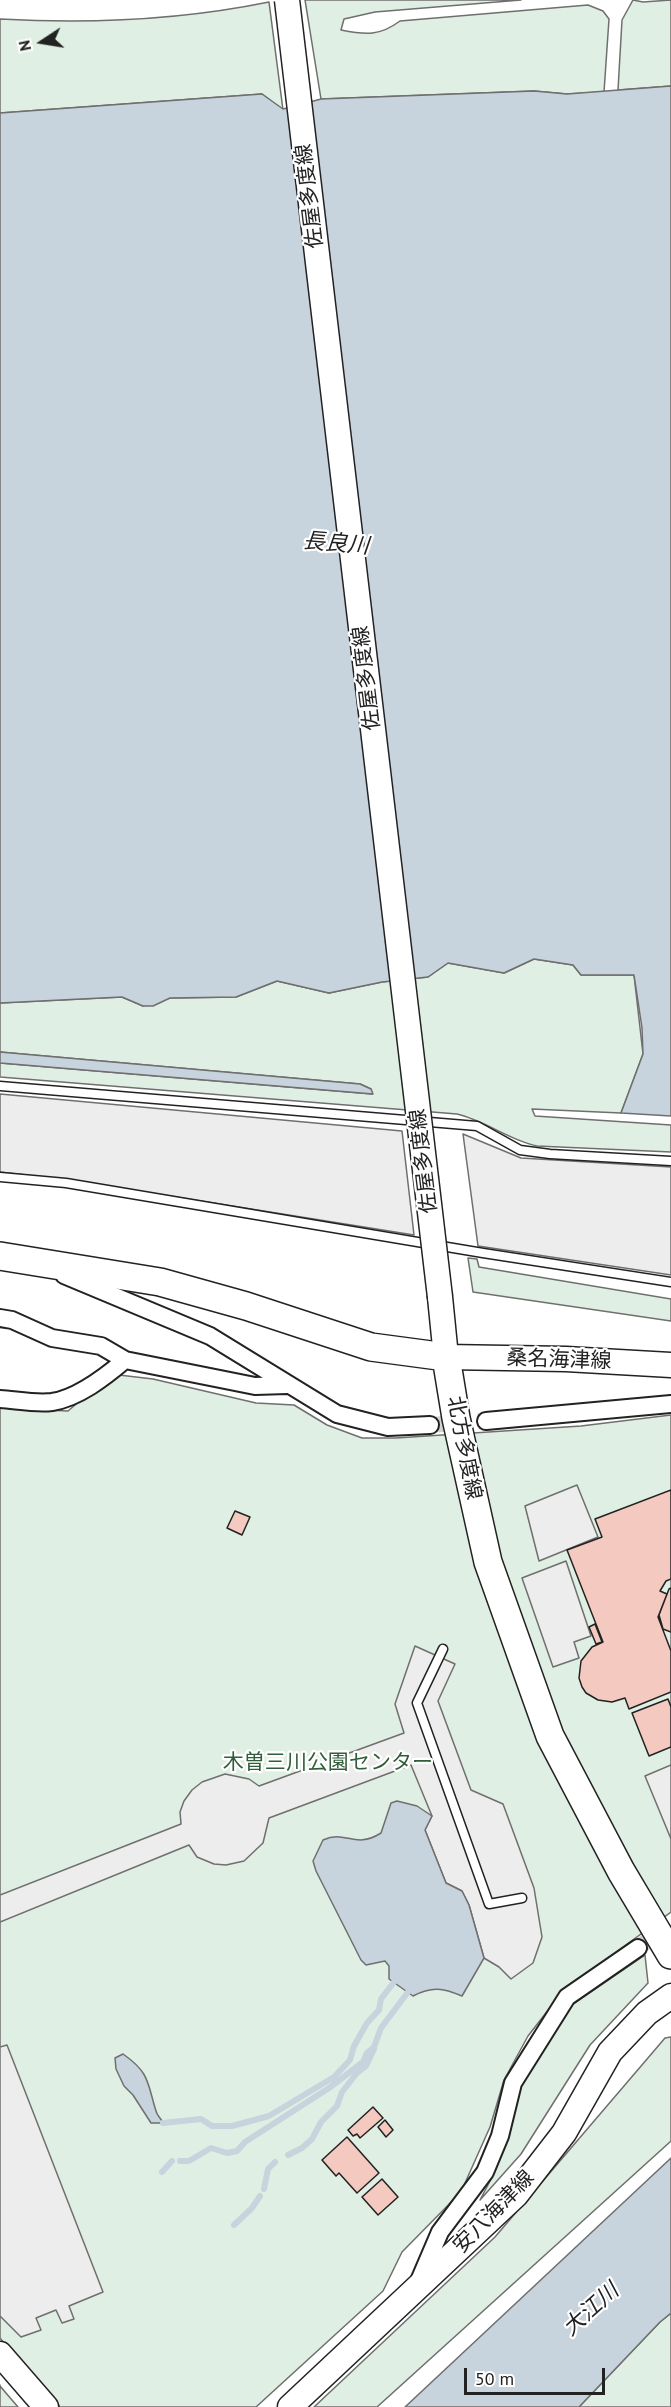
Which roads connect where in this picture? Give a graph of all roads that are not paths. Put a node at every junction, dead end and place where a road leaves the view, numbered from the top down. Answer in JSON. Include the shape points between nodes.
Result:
{"nodes":[{"id":1,"x":287,"y":0,"type":"edge"},
{"id":2,"x":0,"y":1086,"type":"edge"},
{"id":3,"x":671,"y":1161,"type":"edge"},
{"id":4,"x":0,"y":1177,"type":"edge"},
{"id":5,"x":12,"y":1257,"type":"edge"},
{"id":6,"x":671,"y":1282,"type":"edge"},
{"id":7,"x":0,"y":1318,"type":"edge"},
{"id":8,"x":446,"y":1357,"type":"junction"},
{"id":9,"x":125,"y":1360,"type":"junction"},
{"id":10,"x":671,"y":1365,"type":"edge"},
{"id":11,"x":287,"y":1385,"type":"junction"},
{"id":12,"x":0,"y":1399,"type":"edge"},
{"id":13,"x":671,"y":1404,"type":"edge"},
{"id":14,"x":486,"y":1421,"type":"tunnel mouth"},
{"id":15,"x":430,"y":1425,"type":"tunnel mouth"},
{"id":16,"x":443,"y":1649,"type":"dead end"},
{"id":17,"x":522,"y":1898,"type":"dead end"},
{"id":18,"x":638,"y":1948,"type":"tunnel mouth"},
{"id":19,"x":671,"y":1955,"type":"edge"},
{"id":20,"x":671,"y":1996,"type":"edge"},
{"id":21,"x":414,"y":2293,"type":"junction"},
{"id":22,"x":0,"y":2354,"type":"edge"},
{"id":23,"x":46,"y":2407,"type":"edge"},
{"id":24,"x":290,"y":2407,"type":"edge"}],
"edges":[{"from":1,"to":8,"type":"main road","name":"佐屋多度線","bridge":true},
{"from":2,"to":3,"type":"lane","via":[[477,1126],[520,1150]]},
{"from":4,"to":6,"type":"lane","via":[[66,1183]]},
{"from":5,"to":8,"type":"main road","via":[[160,1282],[370,1347]]},
{"from":5,"to":11,"type":"street","via":[[210,1336]]},
{"from":7,"to":9,"type":"street","via":[[52,1338],[101,1346]]},
{"from":8,"to":10,"type":"main road","name":"桑名海津線"},
{"from":8,"to":19,"type":"main road","name":"北方多度線","via":[[488,1562],[550,1736],[621,1871]]},
{"from":9,"to":11,"type":"street","via":[[255,1386]]},
{"from":9,"to":12,"type":"street","via":[[69,1397],[51,1402]]},
{"from":11,"to":15,"type":"street","via":[[338,1414],[388,1427]]},
{"from":13,"to":14,"type":"street"},
{"from":16,"to":17,"type":"lane","via":[[417,1703],[489,1904]]},
{"from":18,"to":21,"type":"street","via":[[567,1997],[513,2083],[500,2136],[484,2172],[440,2232]]},
{"from":20,"to":21,"type":"main road","name":"安八海津線","via":[[648,2013],[610,2052],[564,2133],[516,2195]]},
{"from":21,"to":24,"type":"main road","name":"安八海津線"},
{"from":22,"to":23,"type":"main road"}]}
